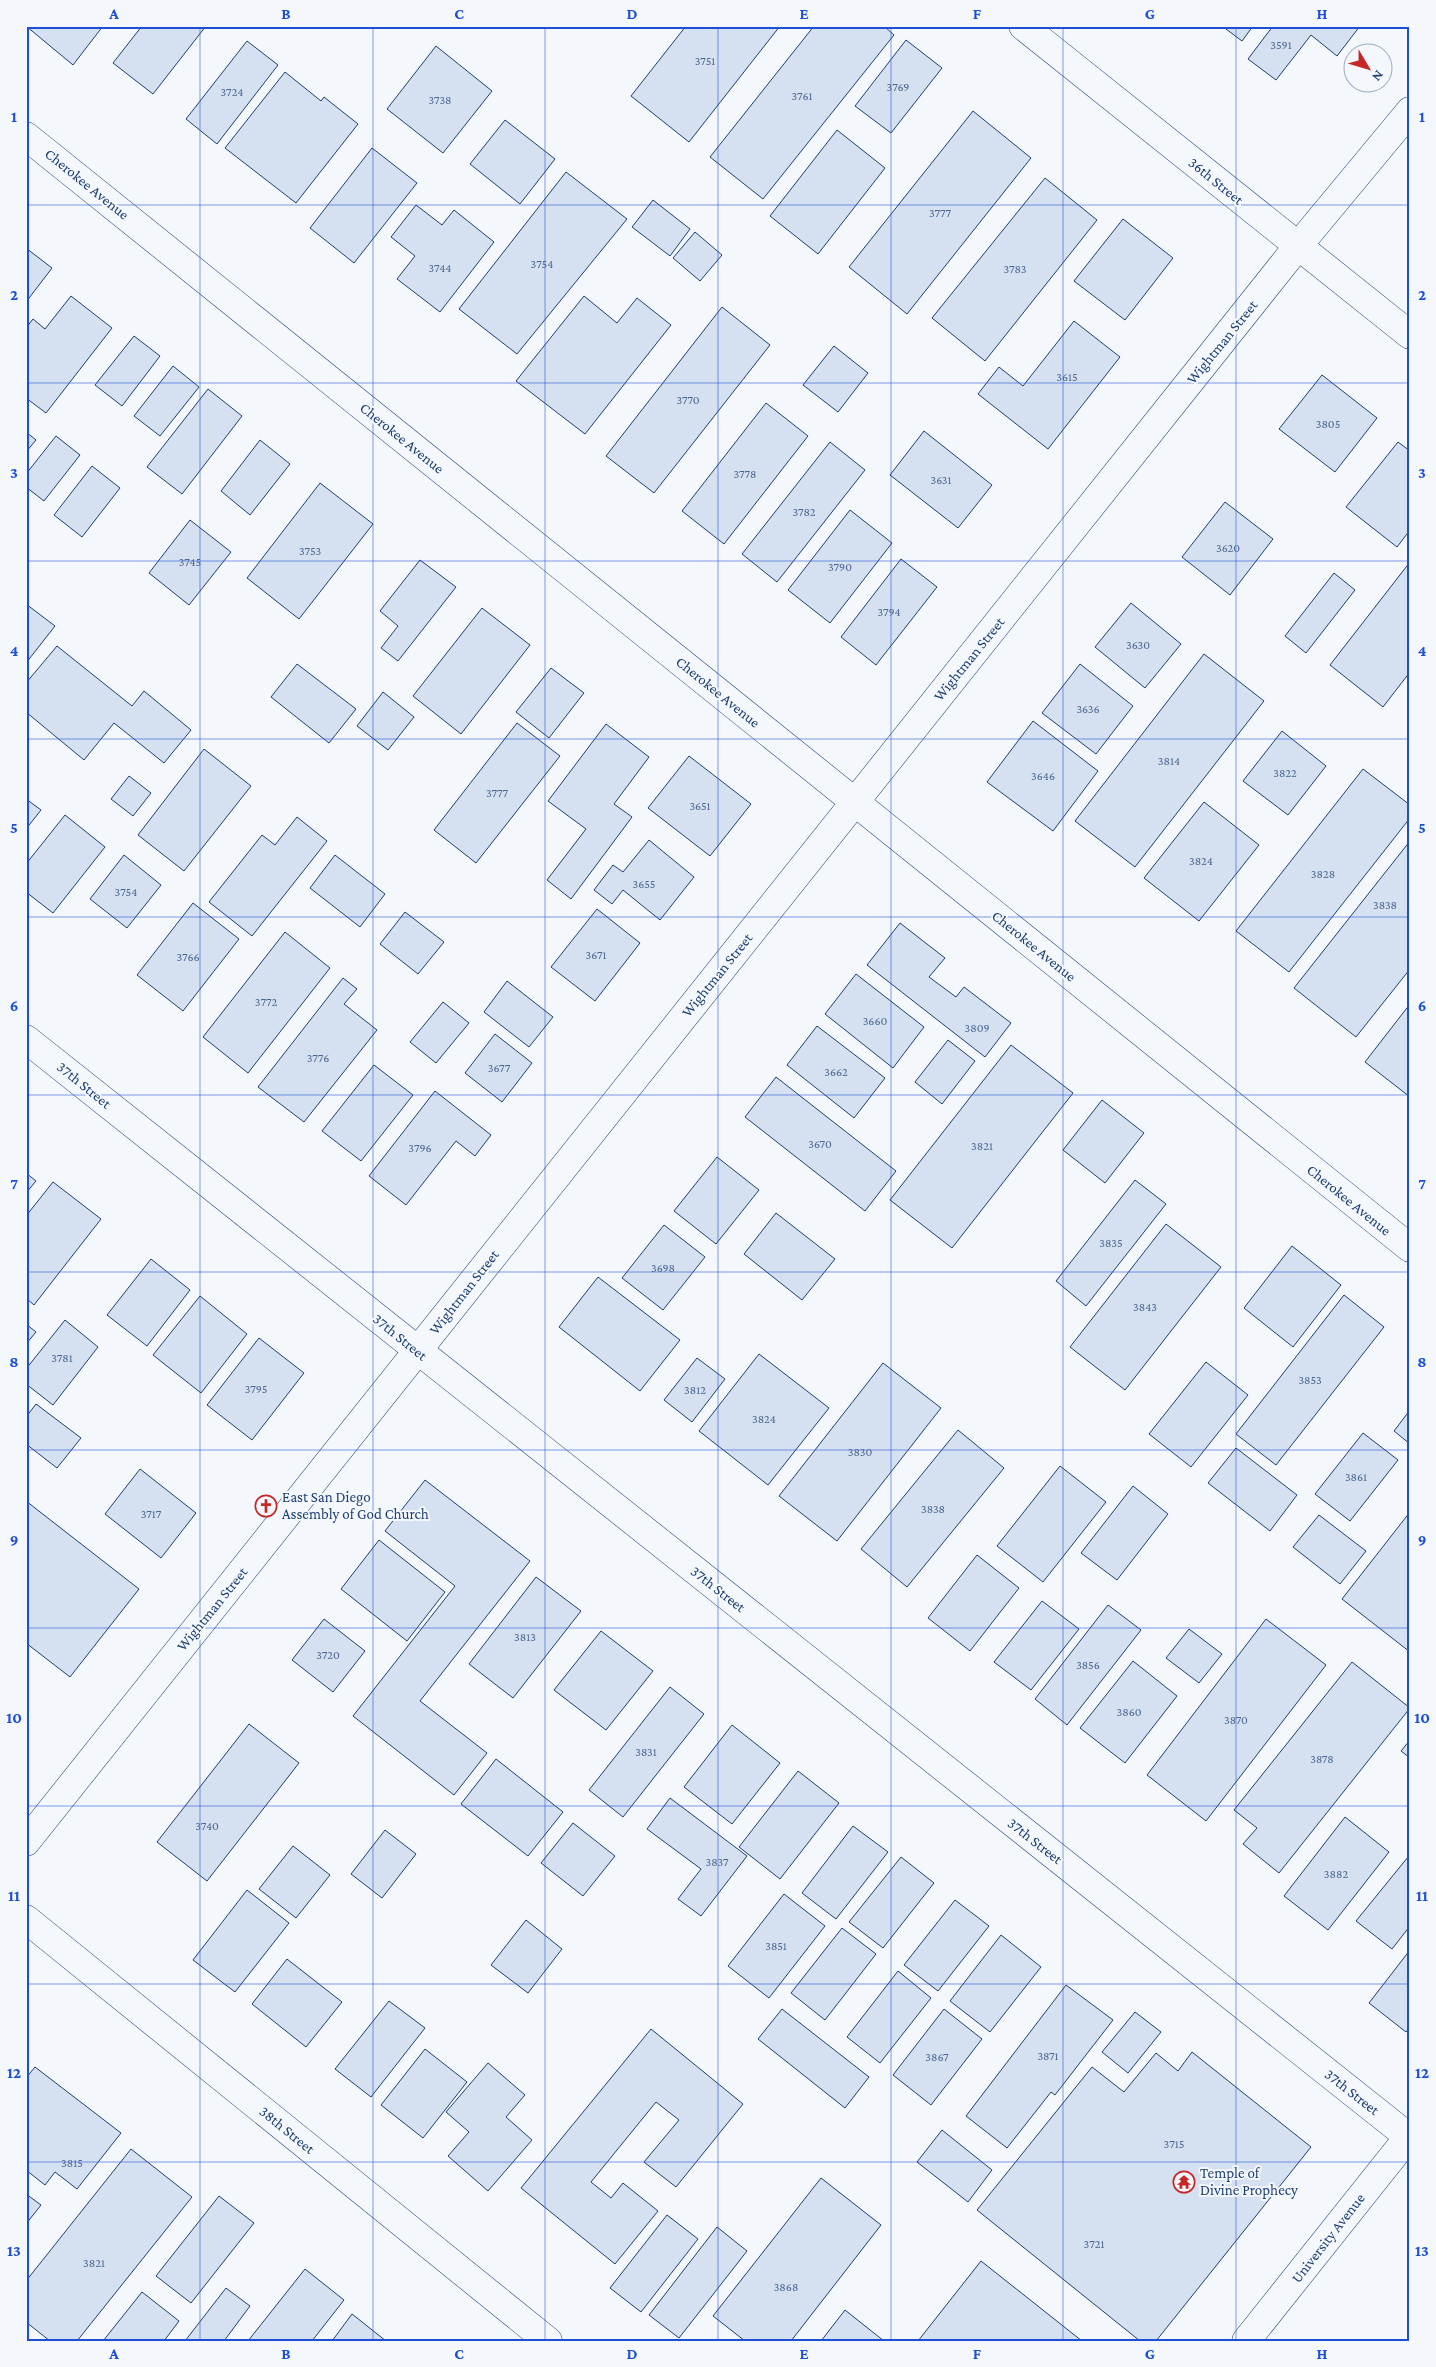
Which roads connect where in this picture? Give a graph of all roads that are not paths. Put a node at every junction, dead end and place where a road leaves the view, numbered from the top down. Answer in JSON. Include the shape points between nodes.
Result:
{"nodes":[{"id":1,"x":1023,"y":26,"type":"edge"},
{"id":2,"x":1410,"y":111,"type":"edge"},
{"id":3,"x":26,"y":136,"type":"edge"},
{"id":4,"x":1298,"y":246,"type":"junction"},
{"id":5,"x":1410,"y":335,"type":"edge"},
{"id":6,"x":855,"y":802,"type":"junction"},
{"id":7,"x":26,"y":1039,"type":"edge"},
{"id":8,"x":1410,"y":1248,"type":"edge"},
{"id":9,"x":418,"y":1351,"type":"junction"},
{"id":10,"x":26,"y":1842,"type":"edge"},
{"id":11,"x":26,"y":1920,"type":"edge"},
{"id":12,"x":1409,"y":2136,"type":"edge"},
{"id":13,"x":548,"y":2341,"type":"edge"},
{"id":14,"x":1246,"y":2341,"type":"edge"}],
"edges":[{"from":1,"to":4,"type":"street","name":"36th Street"},
{"from":2,"to":4,"type":"street","name":"Wightman Street"},
{"from":3,"to":6,"type":"street","name":"Cherokee Avenue"},
{"from":4,"to":5,"type":"street","name":"36th Street"},
{"from":4,"to":6,"type":"street","name":"Wightman Street"},
{"from":6,"to":8,"type":"street","name":"Cherokee Avenue"},
{"from":6,"to":9,"type":"street","name":"Wightman Street"},
{"from":7,"to":9,"type":"street","name":"37th Street"},
{"from":9,"to":10,"type":"street","name":"Wightman Street"},
{"from":9,"to":12,"type":"street","name":"37th Street"},
{"from":11,"to":13,"type":"street","name":"38th Street"},
{"from":12,"to":14,"type":"street","name":"University Avenue"}]}
